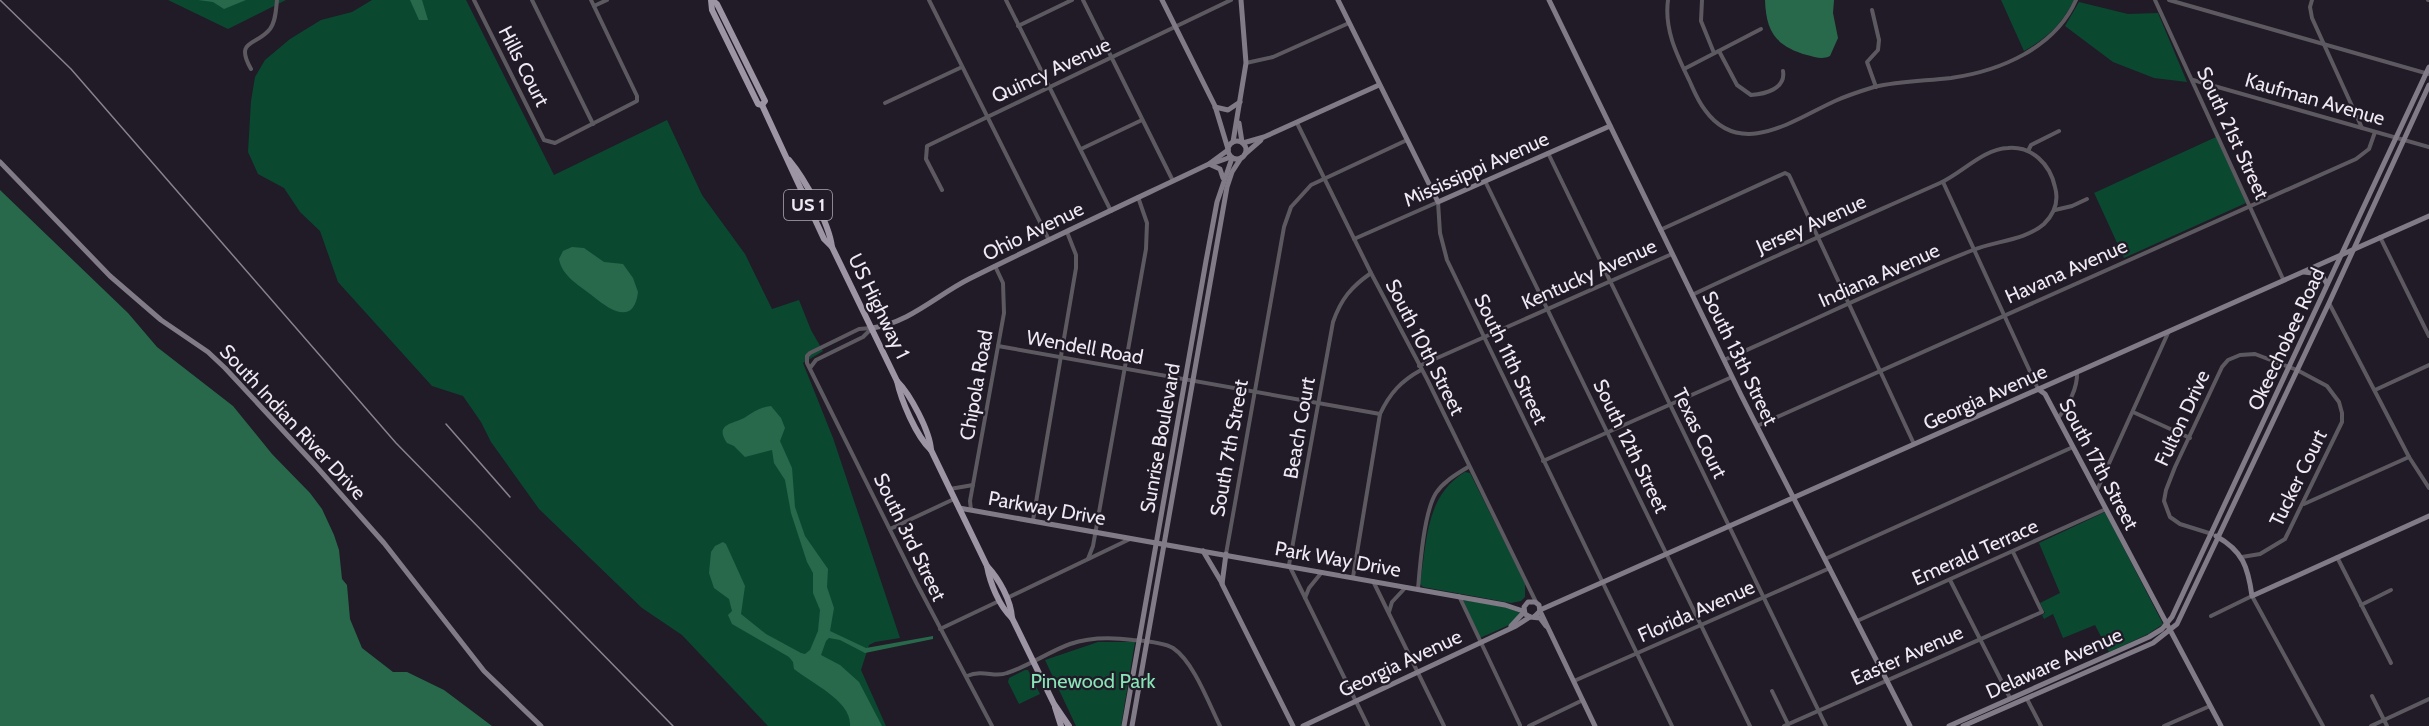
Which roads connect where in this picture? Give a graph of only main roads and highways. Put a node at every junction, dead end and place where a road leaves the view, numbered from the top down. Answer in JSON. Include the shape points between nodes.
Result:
{"nodes":[{"id":1,"x":712,"y":0,"type":"edge"},
{"id":2,"x":1054,"y":704,"type":"junction"},
{"id":3,"x":1061,"y":726,"type":"edge"},
{"id":4,"x":1069,"y":726,"type":"edge"}],
"edges":[{"from":1,"to":2,"type":"main road","name":"US Highway 1","number":"US 1","via":[[712,10],[758,104],[762,105],[789,160],[800,172],[832,247],[930,440],[931,450],[987,566],[989,578]]},
{"from":2,"to":3,"type":"main road","name":"US Highway 1","number":"US 1"},
{"from":2,"to":4,"type":"main road","name":"US Highway 1","number":"US 1"}]}
